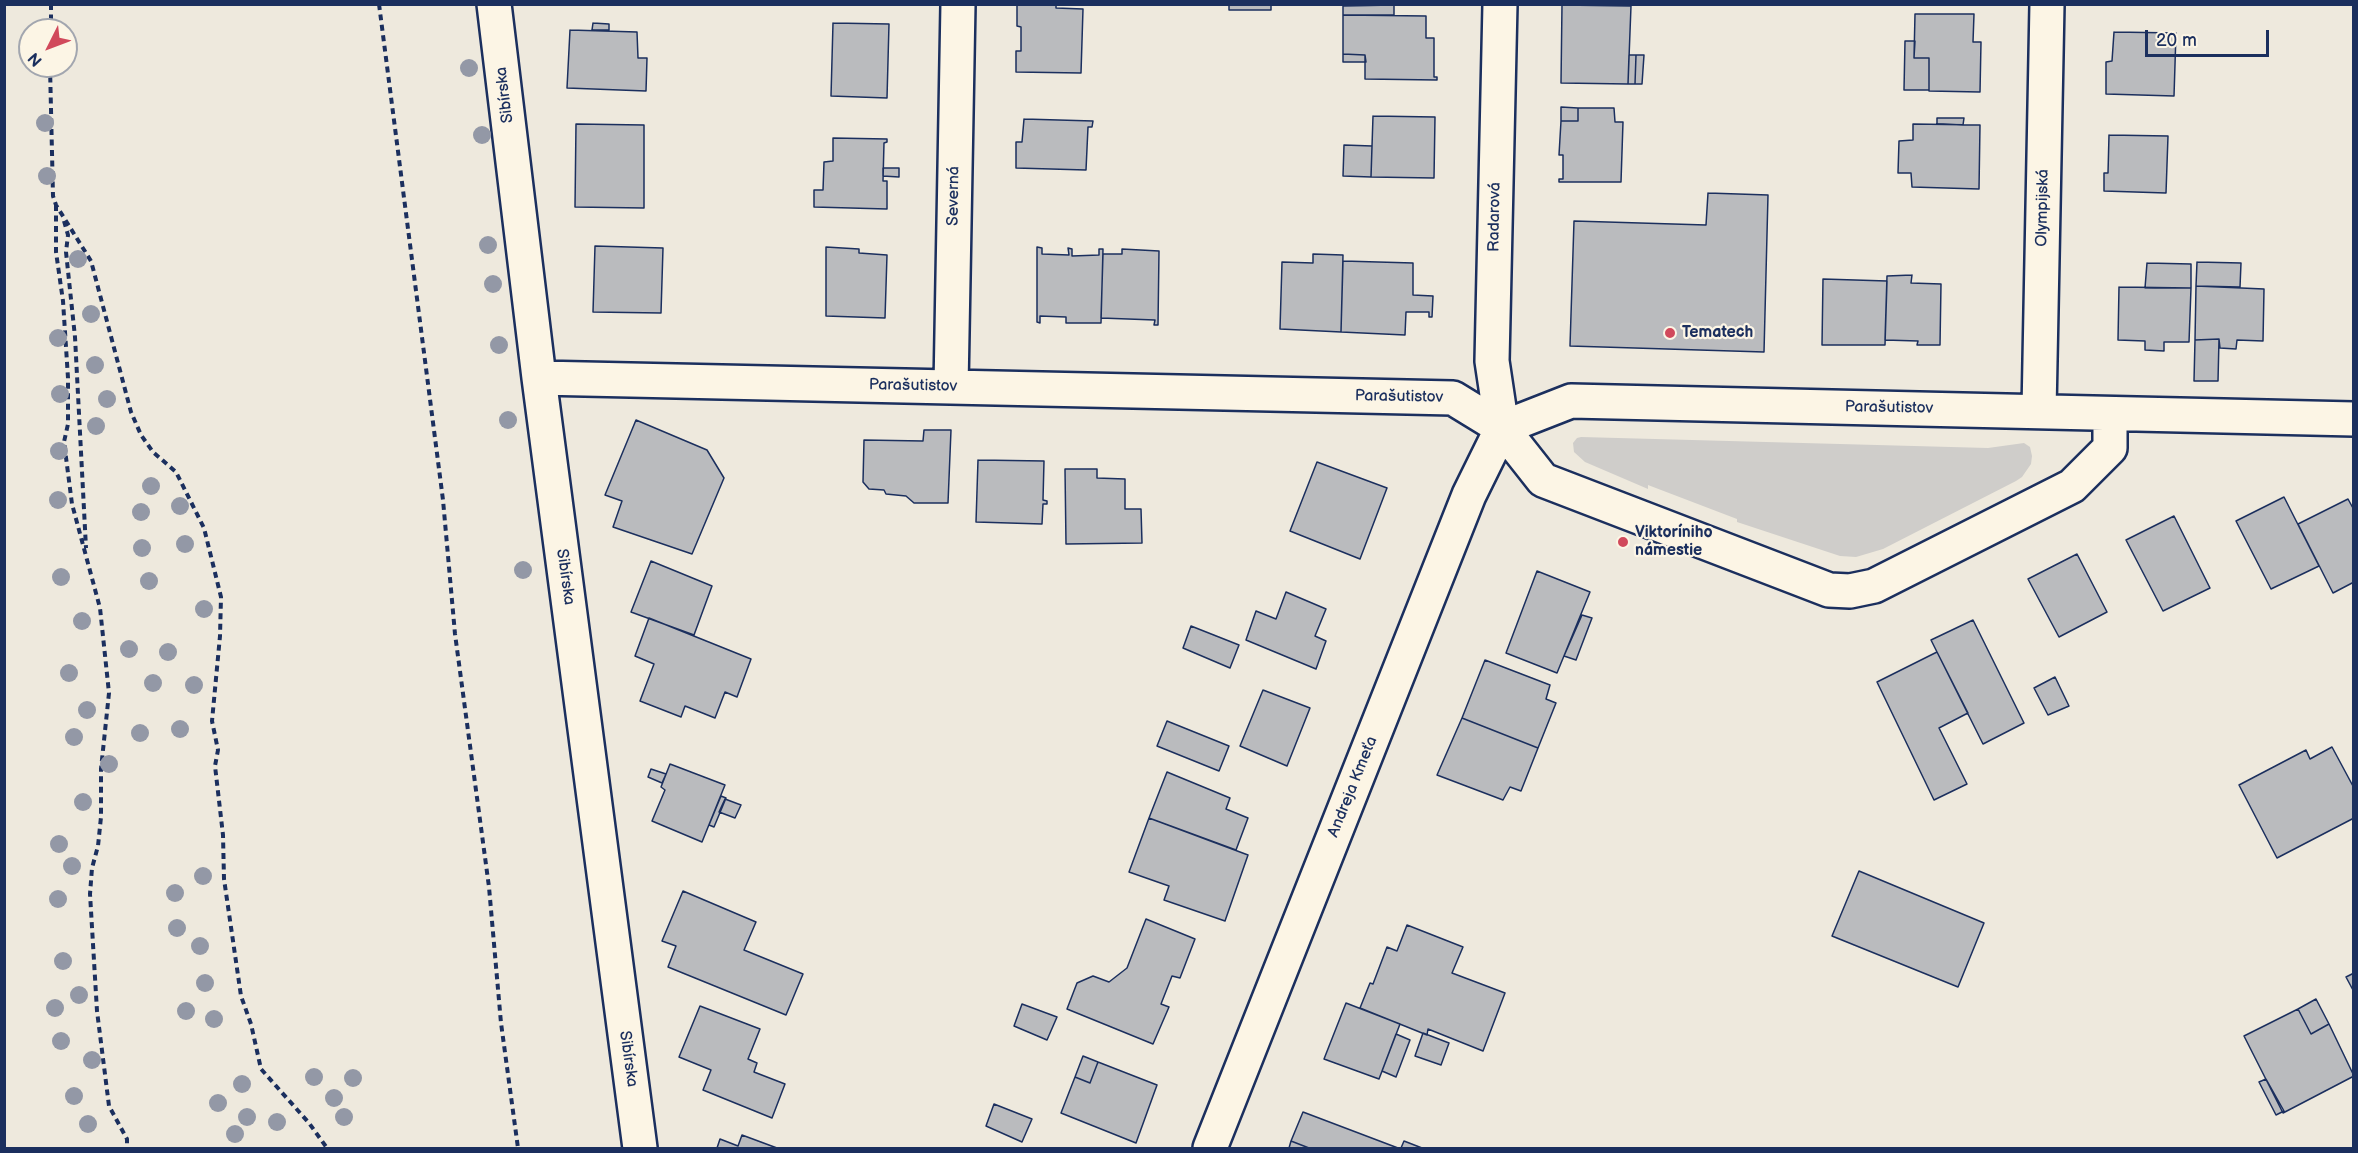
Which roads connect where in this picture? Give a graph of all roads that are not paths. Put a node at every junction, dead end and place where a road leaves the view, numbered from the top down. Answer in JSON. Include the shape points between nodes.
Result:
{"nodes":[{"id":1,"x":494,"y":4,"type":"edge"},
{"id":2,"x":958,"y":4,"type":"edge"},
{"id":3,"x":1500,"y":4,"type":"edge"},
{"id":4,"x":2047,"y":4,"type":"edge"},
{"id":5,"x":539,"y":378,"type":"junction"},
{"id":6,"x":951,"y":387,"type":"junction"},
{"id":7,"x":2039,"y":411,"type":"junction"},
{"id":8,"x":2110,"y":414,"type":"junction"},
{"id":9,"x":2354,"y":419,"type":"edge"},
{"id":10,"x":1502,"y":428,"type":"junction"},
{"id":11,"x":640,"y":1149,"type":"edge"},
{"id":12,"x":1210,"y":1149,"type":"edge"}],
"edges":[{"from":1,"to":5,"type":"street","name":"Sibírska"},
{"from":2,"to":6,"type":"street","name":"Severná"},
{"from":3,"to":10,"type":"street","name":"Radarová","via":[[1492,361]]},
{"from":4,"to":7,"type":"street","name":"Olympijská"},
{"from":5,"to":6,"type":"street","name":"Parašutistov"},
{"from":5,"to":11,"type":"street","name":"Sibírska"},
{"from":6,"to":10,"type":"street","name":"Parašutistov","via":[[1453,398]]},
{"from":7,"to":8,"type":"street","name":"Parašutistov"},
{"from":7,"to":10,"type":"street","name":"Parašutistov","via":[[1571,401]]},
{"from":8,"to":9,"type":"street","name":"Parašutistov"},
{"from":8,"to":10,"type":"street","via":[[2110,448],[2072,486],[1893,578],[1850,591],[1829,590],[1551,484],[1543,480]]},
{"from":10,"to":12,"type":"street","name":"Andreja Kmeťa","via":[[1469,495]]}]}
